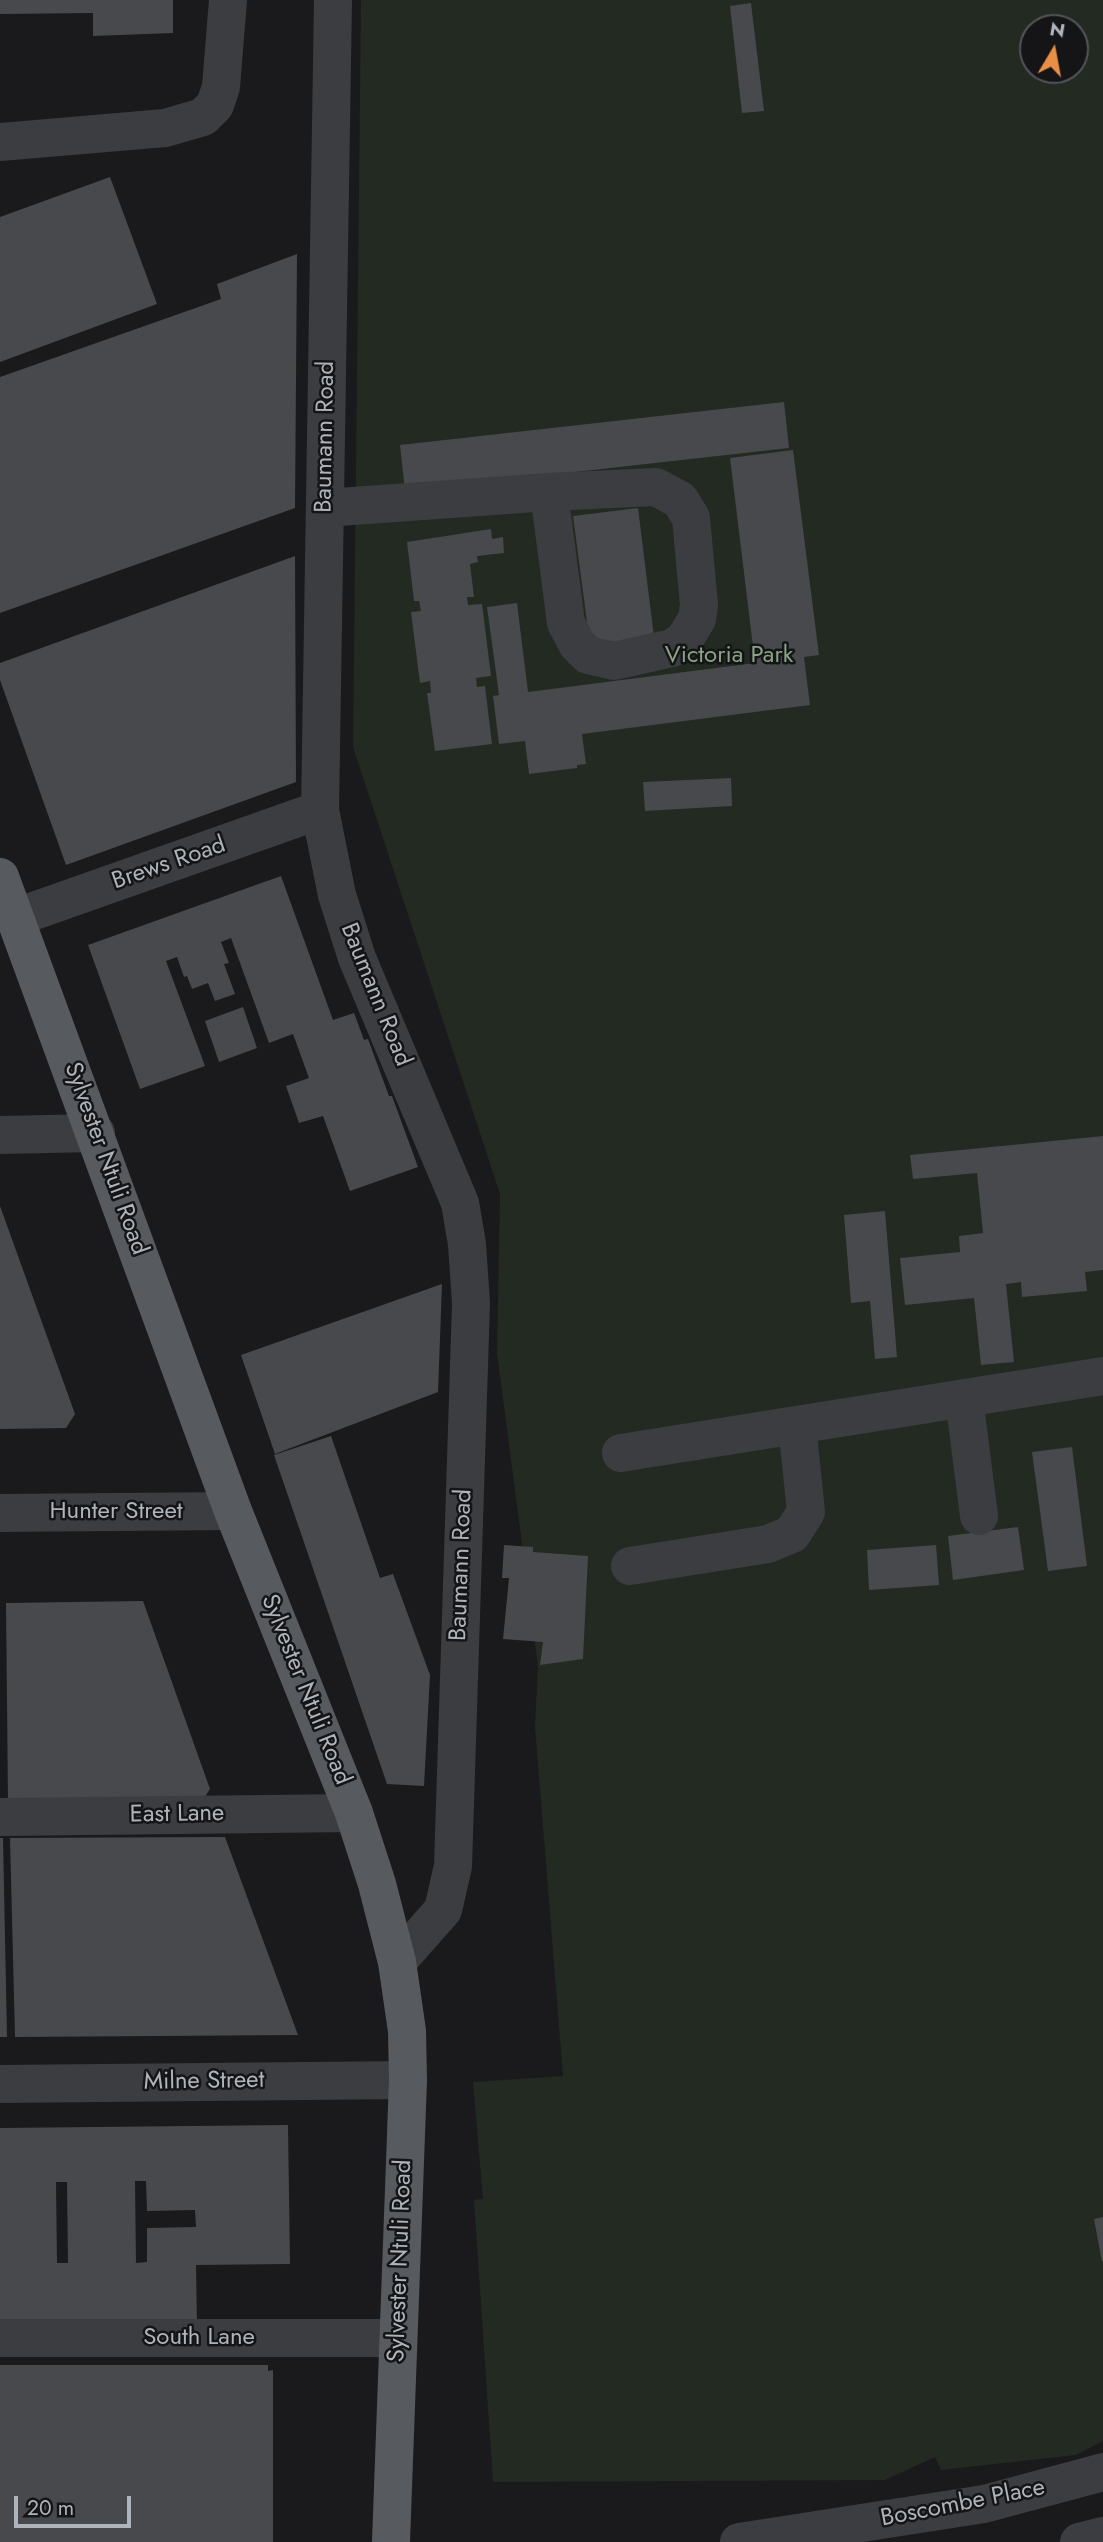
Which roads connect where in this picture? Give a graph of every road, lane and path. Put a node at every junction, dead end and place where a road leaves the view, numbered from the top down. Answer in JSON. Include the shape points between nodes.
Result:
{"nodes":[{"id":1,"x":228,"y":0,"type":"edge"},
{"id":2,"x":333,"y":0,"type":"edge"},
{"id":3,"x":0,"y":142,"type":"edge"},
{"id":4,"x":549,"y":492,"type":"junction"},
{"id":5,"x":326,"y":508,"type":"junction"},
{"id":6,"x":320,"y":810,"type":"junction"},
{"id":7,"x":0,"y":877,"type":"edge"},
{"id":8,"x":17,"y":917,"type":"junction"},
{"id":9,"x":96,"y":1133,"type":"junction"},
{"id":10,"x":0,"y":1135,"type":"edge"},
{"id":11,"x":1103,"y":1376,"type":"edge"},
{"id":12,"x":964,"y":1398,"type":"junction"},
{"id":13,"x":797,"y":1425,"type":"junction"},
{"id":14,"x":621,"y":1453,"type":"dead end"},
{"id":15,"x":233,"y":1511,"type":"junction"},
{"id":16,"x":0,"y":1513,"type":"edge"},
{"id":17,"x":979,"y":1516,"type":"dead end"},
{"id":18,"x":630,"y":1566,"type":"dead end"},
{"id":19,"x":354,"y":1813,"type":"junction"},
{"id":20,"x":0,"y":1817,"type":"edge"},
{"id":21,"x":397,"y":1962,"type":"junction"},
{"id":22,"x":408,"y":2080,"type":"junction"},
{"id":23,"x":0,"y":2084,"type":"edge"},
{"id":24,"x":0,"y":2338,"type":"edge"},
{"id":25,"x":398,"y":2338,"type":"junction"},
{"id":26,"x":1103,"y":2472,"type":"edge"},
{"id":27,"x":1103,"y":2536,"type":"edge"},
{"id":28,"x":391,"y":2542,"type":"edge"},
{"id":29,"x":739,"y":2542,"type":"edge"},
{"id":30,"x":1079,"y":2542,"type":"edge"}],
"edges":[{"from":1,"to":3,"type":"street","via":[[221,87],[215,105],[203,117],[165,128]]},
{"from":2,"to":5,"type":"street","name":"Baumann Road"},
{"from":4,"to":4,"type":"street","via":[[647,486],[668,491],[680,500],[691,518],[699,605],[697,619],[684,640],[672,648],[614,661],[588,655],[577,644],[566,623]]},
{"from":4,"to":5,"type":"street"},
{"from":5,"to":6,"type":"street","name":"Baumann Road"},
{"from":6,"to":8,"type":"street","name":"Brews Road"},
{"from":6,"to":21,"type":"street","name":"Baumann Road","via":[[337,895],[357,958],[460,1203],[471,1303],[453,1866],[443,1910]]},
{"from":7,"to":8,"type":"main road","name":"Sylvester Ntuli Road"},
{"from":8,"to":9,"type":"main road","name":"Sylvester Ntuli Road"},
{"from":9,"to":10,"type":"street"},
{"from":9,"to":15,"type":"main road","name":"Sylvester Ntuli Road"},
{"from":11,"to":12,"type":"street"},
{"from":12,"to":13,"type":"street"},
{"from":12,"to":17,"type":"street"},
{"from":13,"to":14,"type":"street"},
{"from":13,"to":18,"type":"street","via":[[806,1512],[792,1534],[768,1545]]},
{"from":15,"to":16,"type":"street","name":"Hunter Street"},
{"from":15,"to":19,"type":"main road","name":"Sylvester Ntuli Road"},
{"from":19,"to":20,"type":"street","name":"East Lane"},
{"from":19,"to":21,"type":"main road","name":"Sylvester Ntuli Road"},
{"from":21,"to":22,"type":"main road","name":"Sylvester Ntuli Road","via":[[407,2031]]},
{"from":22,"to":23,"type":"street","name":"Milne Street"},
{"from":22,"to":25,"type":"main road","name":"Sylvester Ntuli Road"},
{"from":24,"to":25,"type":"street","name":"South Lane"},
{"from":25,"to":28,"type":"main road","name":"Sylvester Ntuli Road"},
{"from":26,"to":29,"type":"street","name":"Boscombe Place","via":[[985,2504]]},
{"from":27,"to":30,"type":"street"}]}
